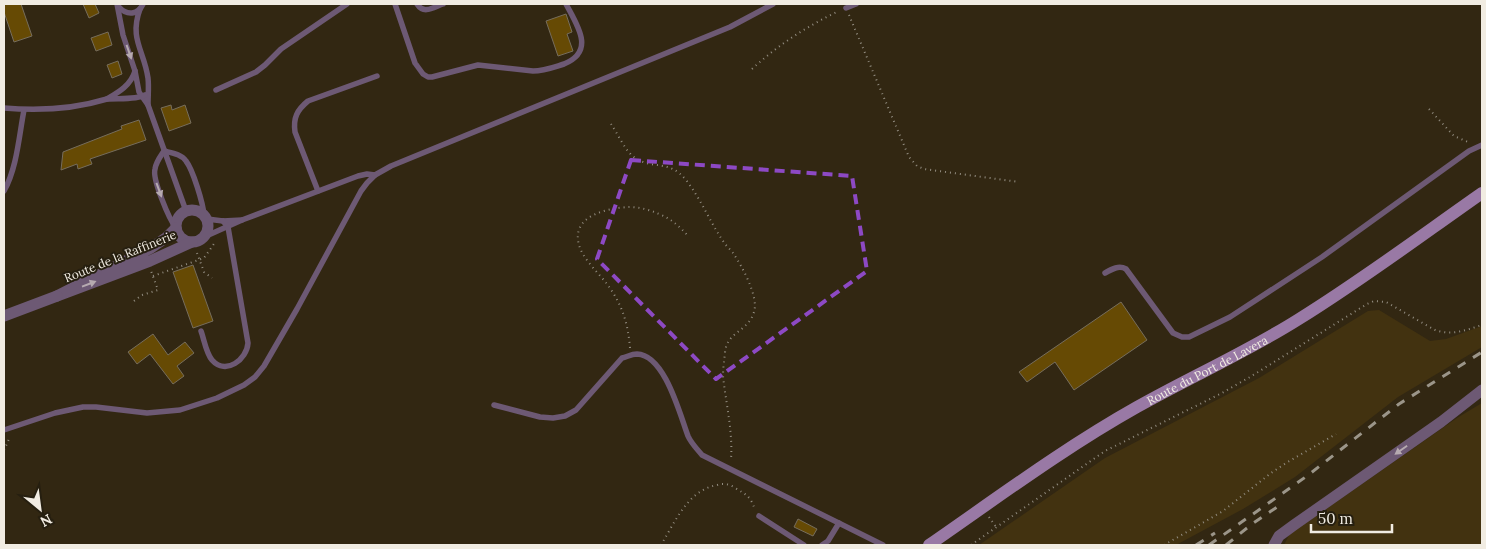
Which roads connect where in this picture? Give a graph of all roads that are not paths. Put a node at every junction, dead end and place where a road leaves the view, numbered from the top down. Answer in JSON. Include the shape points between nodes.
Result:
{"nodes":[{"id":1,"x":117,"y":4,"type":"edge"},
{"id":2,"x":346,"y":4,"type":"edge"},
{"id":3,"x":395,"y":4,"type":"edge"},
{"id":4,"x":418,"y":4,"type":"edge"},
{"id":5,"x":443,"y":4,"type":"edge"},
{"id":6,"x":566,"y":4,"type":"edge"},
{"id":7,"x":774,"y":4,"type":"edge"},
{"id":8,"x":856,"y":4,"type":"edge"},
{"id":9,"x":142,"y":6,"type":"edge"},
{"id":10,"x":846,"y":8,"type":"road end"},
{"id":11,"x":135,"y":71,"type":"junction"},
{"id":12,"x":377,"y":76,"type":"dead end"},
{"id":13,"x":216,"y":90,"type":"dead end"},
{"id":14,"x":148,"y":92,"type":"junction"},
{"id":15,"x":142,"y":97,"type":"junction"},
{"id":16,"x":107,"y":99,"type":"junction"},
{"id":17,"x":148,"y":105,"type":"junction"},
{"id":18,"x":4,"y":108,"type":"edge"},
{"id":19,"x":24,"y":110,"type":"junction"},
{"id":20,"x":1482,"y":145,"type":"edge"},
{"id":21,"x":164,"y":151,"type":"junction"},
{"id":22,"x":375,"y":175,"type":"junction"},
{"id":23,"x":318,"y":191,"type":"junction"},
{"id":24,"x":4,"y":192,"type":"edge"},
{"id":25,"x":1482,"y":192,"type":"edge"},
{"id":26,"x":186,"y":211,"type":"junction"},
{"id":27,"x":205,"y":217,"type":"junction"},
{"id":28,"x":223,"y":220,"type":"junction"},
{"id":29,"x":242,"y":220,"type":"junction"},
{"id":30,"x":228,"y":227,"type":"junction"},
{"id":31,"x":176,"y":228,"type":"junction"},
{"id":32,"x":204,"y":236,"type":"junction"},
{"id":33,"x":194,"y":245,"type":"junction"},
{"id":34,"x":1106,"y":273,"type":"dead end"},
{"id":35,"x":57,"y":296,"type":"junction"},
{"id":36,"x":4,"y":316,"type":"edge"},
{"id":37,"x":201,"y":331,"type":"dead end"},
{"id":38,"x":1482,"y":390,"type":"edge"},
{"id":39,"x":1482,"y":399,"type":"edge"},
{"id":40,"x":494,"y":405,"type":"dead end"},
{"id":41,"x":1441,"y":422,"type":"junction"},
{"id":42,"x":4,"y":430,"type":"edge"},
{"id":43,"x":758,"y":516,"type":"road end"},
{"id":44,"x":839,"y":523,"type":"junction"},
{"id":45,"x":804,"y":545,"type":"edge"},
{"id":46,"x":822,"y":545,"type":"edge"},
{"id":47,"x":883,"y":545,"type":"edge"},
{"id":48,"x":929,"y":545,"type":"edge"},
{"id":49,"x":1274,"y":545,"type":"edge"}],
"edges":[{"from":1,"to":9,"type":"lane","via":[[128,13],[136,12]]},
{"from":1,"to":11,"type":"lane","one_way":true},
{"from":2,"to":13,"type":"lane","via":[[281,49],[256,72]]},
{"from":3,"to":6,"type":"lane","via":[[415,63],[423,74],[432,77],[478,65],[541,71],[572,61],[581,52],[582,44]]},
{"from":4,"to":5,"type":"lane","via":[[422,10]]},
{"from":7,"to":22,"type":"lane","via":[[730,27]]},
{"from":8,"to":10,"type":"lane"},
{"from":9,"to":14,"type":"lane","via":[[136,18],[135,34],[148,77]]},
{"from":11,"to":15,"type":"lane"},
{"from":11,"to":16,"type":"lane","via":[[126,86]]},
{"from":12,"to":23,"type":"lane","via":[[308,101],[296,114],[295,132]]},
{"from":14,"to":15,"type":"lane"},
{"from":14,"to":17,"type":"lane"},
{"from":15,"to":16,"type":"lane"},
{"from":15,"to":17,"type":"lane"},
{"from":16,"to":19,"type":"lane","via":[[76,107]]},
{"from":17,"to":21,"type":"lane"},
{"from":18,"to":19,"type":"lane"},
{"from":19,"to":24,"type":"lane","via":[[14,165]]},
{"from":20,"to":34,"type":"lane","via":[[1469,151],[1322,257],[1230,317],[1188,337],[1174,333],[1126,269],[1118,267]]},
{"from":21,"to":26,"type":"lane"},
{"from":21,"to":27,"type":"lane","via":[[186,160]]},
{"from":21,"to":31,"type":"lane","one_way":true,"via":[[155,168],[155,178]]},
{"from":22,"to":23,"type":"lane","via":[[358,176]]},
{"from":22,"to":42,"type":"lane","via":[[362,191],[264,366],[244,385],[180,410],[147,412],[83,407]]},
{"from":23,"to":29,"type":"lane"},
{"from":25,"to":48,"type":"street","name":"Route du Port de Lavera","via":[[1316,309],[1068,448]]},
{"from":26,"to":27,"type":"street","via":[[196,210]]},
{"from":26,"to":31,"type":"street","name":"Route de la Raffinerie","via":[[179,216]]},
{"from":27,"to":28,"type":"lane"},
{"from":27,"to":32,"type":"street","via":[[208,228]]},
{"from":28,"to":29,"type":"lane"},
{"from":28,"to":30,"type":"lane"},
{"from":29,"to":30,"type":"lane"},
{"from":30,"to":32,"type":"lane"},
{"from":30,"to":37,"type":"lane","via":[[248,342],[246,354],[229,366],[217,364],[210,356]]},
{"from":31,"to":33,"type":"street","name":"Route de la Raffinerie","via":[[180,236]]},
{"from":31,"to":35,"type":"street","name":"Route de la Raffinerie","via":[[151,248]]},
{"from":32,"to":33,"type":"street","name":"Route de la Raffinerie"},
{"from":35,"to":33,"type":"street","name":"Route de la Raffinerie","one_way":true},
{"from":35,"to":36,"type":"street","name":"Route de la Raffinerie"},
{"from":38,"to":41,"type":"street"},
{"from":39,"to":41,"type":"street"},
{"from":40,"to":44,"type":"lane","via":[[540,417],[565,416],[576,410],[622,358],[638,354],[648,358],[667,382],[689,437],[702,454]]},
{"from":41,"to":49,"type":"street","one_way":true,"via":[[1279,536]]},
{"from":43,"to":45,"type":"lane"},
{"from":44,"to":46,"type":"lane"},
{"from":44,"to":47,"type":"lane"}]}
